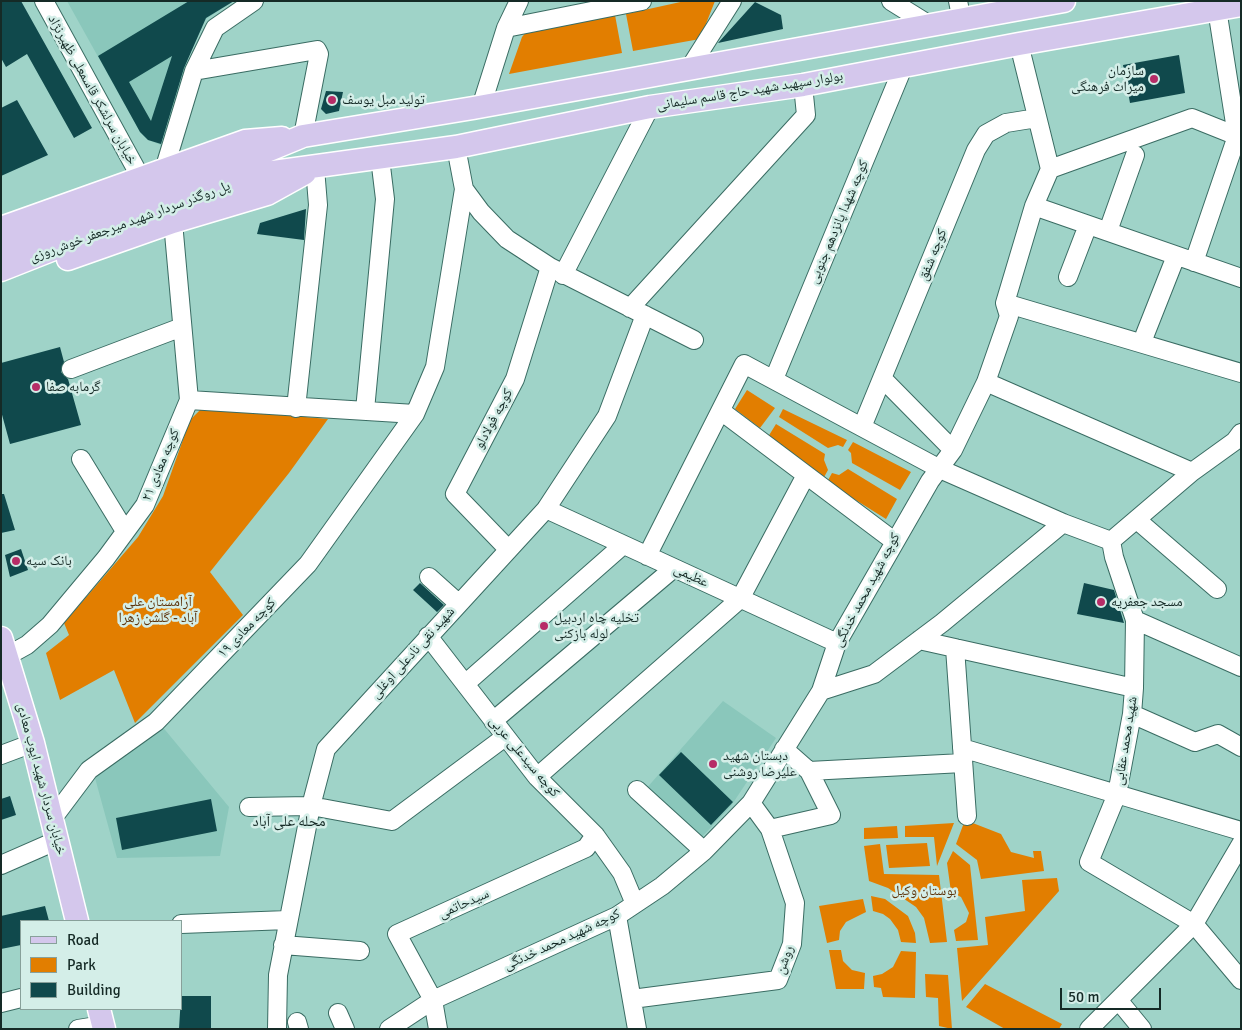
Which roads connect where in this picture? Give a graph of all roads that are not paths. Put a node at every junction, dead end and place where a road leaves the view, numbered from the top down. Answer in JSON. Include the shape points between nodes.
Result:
{"nodes":[{"id":1,"x":44,"y":1,"type":"edge"},
{"id":2,"x":254,"y":1,"type":"edge"},
{"id":3,"x":519,"y":1,"type":"edge"},
{"id":4,"x":642,"y":1,"type":"edge"},
{"id":5,"x":732,"y":1,"type":"edge"},
{"id":6,"x":892,"y":1,"type":"edge"},
{"id":7,"x":1064,"y":1,"type":"edge"},
{"id":8,"x":1241,"y":5,"type":"edge"},
{"id":9,"x":1217,"y":9,"type":"junction"},
{"id":10,"x":960,"y":11,"type":"edge"},
{"id":11,"x":931,"y":26,"type":"junction"},
{"id":12,"x":506,"y":28,"type":"junction"},
{"id":13,"x":1019,"y":44,"type":"junction"},
{"id":14,"x":904,"y":65,"type":"junction"},
{"id":15,"x":689,"y":70,"type":"junction"},
{"id":16,"x":194,"y":71,"type":"junction"},
{"id":17,"x":802,"y":85,"type":"junction"},
{"id":18,"x":481,"y":107,"type":"junction"},
{"id":19,"x":650,"y":107,"type":"junction"},
{"id":20,"x":1037,"y":118,"type":"junction"},
{"id":21,"x":303,"y":136,"type":"junction"},
{"id":22,"x":1239,"y":137,"type":"edge"},
{"id":23,"x":456,"y":147,"type":"junction"},
{"id":24,"x":1135,"y":155,"type":"dead end"},
{"id":25,"x":380,"y":158,"type":"junction"},
{"id":26,"x":256,"y":166,"type":"junction"},
{"id":27,"x":315,"y":168,"type":"junction"},
{"id":28,"x":1050,"y":169,"type":"junction"},
{"id":29,"x":164,"y":170,"type":"junction"},
{"id":30,"x":140,"y":178,"type":"junction"},
{"id":31,"x":464,"y":189,"type":"junction"},
{"id":32,"x":1034,"y":206,"type":"junction"},
{"id":33,"x":98,"y":221,"type":"junction"},
{"id":34,"x":173,"y":222,"type":"junction"},
{"id":35,"x":1088,"y":225,"type":"junction"},
{"id":36,"x":1,"y":228,"type":"edge"},
{"id":37,"x":1108,"y":231,"type":"junction"},
{"id":38,"x":1,"y":250,"type":"edge"},
{"id":39,"x":1176,"y":256,"type":"junction"},
{"id":40,"x":1194,"y":262,"type":"junction"},
{"id":41,"x":557,"y":271,"type":"junction"},
{"id":42,"x":1068,"y":277,"type":"dead end"},
{"id":43,"x":4,"y":278,"type":"edge"},
{"id":44,"x":1241,"y":278,"type":"edge"},
{"id":45,"x":1005,"y":303,"type":"junction"},
{"id":46,"x":638,"y":312,"type":"junction"},
{"id":47,"x":182,"y":327,"type":"junction"},
{"id":48,"x":694,"y":340,"type":"dead end"},
{"id":49,"x":1142,"y":342,"type":"junction"},
{"id":50,"x":71,"y":369,"type":"dead end"},
{"id":51,"x":1241,"y":373,"type":"edge"},
{"id":52,"x":774,"y":378,"type":"junction"},
{"id":53,"x":882,"y":378,"type":"junction"},
{"id":54,"x":986,"y":382,"type":"junction"},
{"id":55,"x":189,"y":400,"type":"junction"},
{"id":56,"x":296,"y":408,"type":"junction"},
{"id":57,"x":365,"y":410,"type":"junction"},
{"id":58,"x":721,"y":411,"type":"junction"},
{"id":59,"x":414,"y":414,"type":"junction"},
{"id":60,"x":862,"y":427,"type":"junction"},
{"id":61,"x":1239,"y":440,"type":"edge"},
{"id":62,"x":954,"y":450,"type":"junction"},
{"id":63,"x":80,"y":459,"type":"dead end"},
{"id":64,"x":940,"y":469,"type":"junction"},
{"id":65,"x":1192,"y":472,"type":"junction"},
{"id":66,"x":806,"y":475,"type":"junction"},
{"id":67,"x":546,"y":509,"type":"junction"},
{"id":68,"x":1137,"y":520,"type":"junction"},
{"id":69,"x":1063,"y":523,"type":"junction"},
{"id":70,"x":125,"y":531,"type":"junction"},
{"id":71,"x":894,"y":541,"type":"junction"},
{"id":72,"x":623,"y":545,"type":"junction"},
{"id":73,"x":1112,"y":549,"type":"junction"},
{"id":74,"x":508,"y":550,"type":"junction"},
{"id":75,"x":648,"y":556,"type":"junction"},
{"id":76,"x":674,"y":568,"type":"junction"},
{"id":77,"x":429,"y":577,"type":"dead end"},
{"id":78,"x":1217,"y":589,"type":"dead end"},
{"id":79,"x":740,"y":599,"type":"junction"},
{"id":80,"x":458,"y":603,"type":"junction"},
{"id":81,"x":1135,"y":620,"type":"junction"},
{"id":82,"x":428,"y":636,"type":"junction"},
{"id":83,"x":919,"y":640,"type":"junction"},
{"id":84,"x":837,"y":643,"type":"junction"},
{"id":85,"x":4,"y":647,"type":"edge"},
{"id":86,"x":955,"y":648,"type":"junction"},
{"id":87,"x":1241,"y":667,"type":"edge"},
{"id":88,"x":465,"y":684,"type":"junction"},
{"id":89,"x":1134,"y":688,"type":"junction"},
{"id":90,"x":821,"y":691,"type":"junction"},
{"id":91,"x":1132,"y":714,"type":"junction"},
{"id":92,"x":493,"y":721,"type":"junction"},
{"id":93,"x":505,"y":737,"type":"junction"},
{"id":94,"x":33,"y":743,"type":"junction"},
{"id":95,"x":1241,"y":747,"type":"edge"},
{"id":96,"x":784,"y":749,"type":"junction"},
{"id":97,"x":1,"y":755,"type":"edge"},
{"id":98,"x":963,"y":756,"type":"junction"},
{"id":99,"x":809,"y":771,"type":"junction"},
{"id":100,"x":537,"y":777,"type":"junction"},
{"id":101,"x":637,"y":790,"type":"dead end"},
{"id":102,"x":1117,"y":794,"type":"junction"},
{"id":103,"x":751,"y":803,"type":"junction"},
{"id":104,"x":311,"y":806,"type":"junction"},
{"id":105,"x":249,"y":807,"type":"dead end"},
{"id":106,"x":967,"y":816,"type":"dead end"},
{"id":107,"x":53,"y":818,"type":"junction"},
{"id":108,"x":770,"y":829,"type":"junction"},
{"id":109,"x":1241,"y":831,"type":"edge"},
{"id":110,"x":595,"y":836,"type":"junction"},
{"id":111,"x":58,"y":840,"type":"junction"},
{"id":112,"x":1241,"y":844,"type":"edge"},
{"id":113,"x":704,"y":851,"type":"junction"},
{"id":114,"x":1,"y":865,"type":"edge"},
{"id":115,"x":635,"y":904,"type":"junction"},
{"id":116,"x":617,"y":916,"type":"junction"},
{"id":117,"x":77,"y":920,"type":"edge"},
{"id":118,"x":288,"y":920,"type":"junction"},
{"id":119,"x":182,"y":924,"type":"edge"},
{"id":120,"x":1194,"y":924,"type":"junction"},
{"id":121,"x":283,"y":944,"type":"junction"},
{"id":122,"x":360,"y":950,"type":"dead end"},
{"id":123,"x":1241,"y":980,"type":"edge"},
{"id":124,"x":20,"y":998,"type":"edge"},
{"id":125,"x":632,"y":999,"type":"junction"},
{"id":126,"x":433,"y":1000,"type":"junction"},
{"id":127,"x":1119,"y":1001,"type":"junction"},
{"id":128,"x":1,"y":1003,"type":"edge"},
{"id":129,"x":102,"y":1021,"type":"edge"},
{"id":130,"x":78,"y":1029,"type":"edge"},
{"id":131,"x":277,"y":1029,"type":"edge"},
{"id":132,"x":389,"y":1029,"type":"edge"},
{"id":133,"x":438,"y":1029,"type":"edge"},
{"id":134,"x":637,"y":1029,"type":"edge"},
{"id":135,"x":1089,"y":1029,"type":"edge"},
{"id":136,"x":1142,"y":1029,"type":"edge"}],
"edges":[{"from":1,"to":30,"type":"street","name":"خیابان سرلشکر قاسمعلی ظهیرنژاد"},
{"from":2,"to":16,"type":"street","via":[[215,28]]},
{"from":3,"to":12,"type":"street"},
{"from":4,"to":12,"type":"street"},
{"from":5,"to":15,"type":"street"},
{"from":6,"to":11,"type":"street"},
{"from":7,"to":10,"type":"main road"},
{"from":8,"to":9,"type":"main road","name":"بولوار سپهبد شهید حاج قاسم سلیمانی"},
{"from":9,"to":13,"type":"main road","name":"بولوار سپهبد شهید حاج قاسم سلیمانی"},
{"from":9,"to":22,"type":"street"},
{"from":10,"to":11,"type":"main road"},
{"from":11,"to":15,"type":"main road"},
{"from":12,"to":18,"type":"street"},
{"from":13,"to":14,"type":"main road","name":"بولوار سپهبد شهید حاج قاسم سلیمانی"},
{"from":13,"to":20,"type":"street"},
{"from":14,"to":17,"type":"main road","name":"بولوار سپهبد شهید حاج قاسم سلیمانی"},
{"from":14,"to":52,"type":"street","name":"کوچه شهدا پانزدهم جنوبی"},
{"from":15,"to":18,"type":"main road"},
{"from":16,"to":21,"type":"street","via":[[317,50],[319,54]]},
{"from":16,"to":29,"type":"street"},
{"from":17,"to":19,"type":"main road","name":"بولوار سپهبد شهید حاج قاسم سلیمانی"},
{"from":17,"to":46,"type":"street","via":[[806,116]]},
{"from":18,"to":21,"type":"main road"},
{"from":19,"to":23,"type":"main road","name":"بولوار سپهبد شهید حاج قاسم سلیمانی"},
{"from":19,"to":41,"type":"street"},
{"from":20,"to":28,"type":"street"},
{"from":20,"to":53,"type":"street","name":"کوچه شفق","via":[[1006,123],[986,134],[976,150]]},
{"from":21,"to":26,"type":"main road"},
{"from":21,"to":29,"type":"main road","via":[[245,141]]},
{"from":22,"to":28,"type":"street","via":[[1192,118]]},
{"from":22,"to":40,"type":"street"},
{"from":23,"to":25,"type":"main road","name":"بولوار سپهبد شهید حاج قاسم سلیمانی"},
{"from":23,"to":31,"type":"street"},
{"from":24,"to":37,"type":"street"},
{"from":25,"to":27,"type":"main road","name":"بولوار سپهبد شهید حاج قاسم سلیمانی"},
{"from":25,"to":57,"type":"street","via":[[386,198]]},
{"from":26,"to":27,"type":"main road","name":"بولوار سپهبد شهید حاج قاسم سلیمانی"},
{"from":26,"to":33,"type":"main road","name":"پل روگذر سردار شهید میرجعفر خوش‌روزی"},
{"from":27,"to":34,"type":"main road","via":[[267,194]]},
{"from":27,"to":56,"type":"street","via":[[318,205]]},
{"from":28,"to":32,"type":"street","name":"کوچه شهید محمد خدنگی"},
{"from":29,"to":30,"type":"main road"},
{"from":30,"to":36,"type":"main road"},
{"from":31,"to":41,"type":"street","via":[[507,239]]},
{"from":31,"to":59,"type":"street","name":"کوچه معادی ۱۹","via":[[435,367]]},
{"from":32,"to":35,"type":"street"},
{"from":32,"to":45,"type":"street","name":"کوچه شهید محمد خدنگی"},
{"from":33,"to":38,"type":"main road","name":"پل روگذر سردار شهید میرجعفر خوش‌روزی"},
{"from":33,"to":43,"type":"main road","name":"پل روگذر سردار شهید میرجعفر خوش‌روزی"},
{"from":34,"to":43,"type":"main road"},
{"from":34,"to":47,"type":"street","name":"کوچه معادی ۲۱"},
{"from":35,"to":37,"type":"street"},
{"from":35,"to":42,"type":"street"},
{"from":37,"to":39,"type":"street"},
{"from":39,"to":40,"type":"street"},
{"from":39,"to":49,"type":"street"},
{"from":40,"to":44,"type":"street"},
{"from":41,"to":46,"type":"street"},
{"from":41,"to":74,"type":"street","name":"کوچه فولادلو","via":[[515,379],[455,494]]},
{"from":45,"to":49,"type":"street"},
{"from":45,"to":54,"type":"street","name":"کوچه شهید محمد خدنگی","via":[[1009,316]]},
{"from":46,"to":48,"type":"street"},
{"from":46,"to":67,"type":"street","name":"شهید نقی نادعلی اوغلی","via":[[607,416]]},
{"from":47,"to":50,"type":"street"},
{"from":47,"to":55,"type":"street","name":"کوچه معادی ۲۱"},
{"from":49,"to":51,"type":"street"},
{"from":52,"to":58,"type":"street","via":[[744,364]]},
{"from":52,"to":60,"type":"street"},
{"from":53,"to":60,"type":"street","name":"کوچه شفق"},
{"from":53,"to":62,"type":"street"},
{"from":54,"to":62,"type":"street","name":"کوچه شهید محمد خدنگی"},
{"from":54,"to":65,"type":"street"},
{"from":55,"to":56,"type":"street"},
{"from":55,"to":70,"type":"street","name":"کوچه معادی ۲۱","via":[[145,504]]},
{"from":56,"to":57,"type":"street"},
{"from":57,"to":59,"type":"street"},
{"from":58,"to":66,"type":"street"},
{"from":58,"to":75,"type":"street"},
{"from":59,"to":107,"type":"street","name":"کوچه معادی ۱۹","via":[[308,564],[156,722],[89,770]]},
{"from":60,"to":64,"type":"street"},
{"from":61,"to":65,"type":"street"},
{"from":62,"to":64,"type":"street","name":"کوچه شهید محمد خدنگی"},
{"from":63,"to":70,"type":"street"},
{"from":64,"to":69,"type":"street"},
{"from":64,"to":71,"type":"street","name":"کوچه شهید محمد خدنگی"},
{"from":65,"to":68,"type":"street"},
{"from":66,"to":71,"type":"street"},
{"from":66,"to":79,"type":"street"},
{"from":67,"to":72,"type":"street","name":"عظیمی"},
{"from":67,"to":74,"type":"street","name":"شهید نقی نادعلی اوغلی"},
{"from":68,"to":73,"type":"street","via":[[1117,534]]},
{"from":68,"to":78,"type":"street"},
{"from":69,"to":73,"type":"street"},
{"from":69,"to":83,"type":"street"},
{"from":70,"to":85,"type":"street","name":"کوچه معادی ۲۱","via":[[50,625],[27,645]]},
{"from":71,"to":84,"type":"street","name":"کوچه شهید محمد خدنگی"},
{"from":72,"to":75,"type":"street","name":"عظیمی"},
{"from":72,"to":88,"type":"street"},
{"from":73,"to":81,"type":"street","name":"شهید محمد عقابی"},
{"from":74,"to":80,"type":"street","name":"شهید نقی نادعلی اوغلی"},
{"from":75,"to":76,"type":"street","name":"عظیمی"},
{"from":76,"to":79,"type":"street","name":"عظیمی"},
{"from":76,"to":92,"type":"street"},
{"from":77,"to":80,"type":"street"},
{"from":79,"to":84,"type":"street","name":"عظیمی"},
{"from":79,"to":100,"type":"street"},
{"from":80,"to":82,"type":"street","name":"شهید نقی نادعلی اوغلی"},
{"from":81,"to":87,"type":"street"},
{"from":81,"to":89,"type":"street","name":"شهید محمد عقابی"},
{"from":82,"to":88,"type":"street","name":"کوچه سیدعلی عربی"},
{"from":82,"to":104,"type":"street","name":"شهید نقی نادعلی اوغلی","via":[[326,749]]},
{"from":83,"to":86,"type":"street"},
{"from":83,"to":90,"type":"street","via":[[874,674]]},
{"from":84,"to":90,"type":"street","name":"کوچه شهید محمد خدنگی"},
{"from":85,"to":94,"type":"main road","name":"خیابان سردار شهید ایوب معادی"},
{"from":86,"to":89,"type":"street"},
{"from":86,"to":98,"type":"street"},
{"from":88,"to":92,"type":"street","name":"کوچه سیدعلی عربی"},
{"from":89,"to":91,"type":"street","name":"شهید محمد عقابی"},
{"from":90,"to":96,"type":"street","name":"کوچه شهید محمد خدنگی"},
{"from":91,"to":95,"type":"street","via":[[1195,742],[1218,734]]},
{"from":91,"to":102,"type":"street","name":"شهید محمد عقابی"},
{"from":92,"to":93,"type":"street","name":"کوچه سیدعلی عربی"},
{"from":93,"to":100,"type":"street","name":"کوچه سیدعلی عربی"},
{"from":93,"to":104,"type":"street","via":[[392,821]]},
{"from":94,"to":97,"type":"street"},
{"from":94,"to":107,"type":"main road","name":"خیابان سردار شهید ایوب معادی"},
{"from":96,"to":99,"type":"street"},
{"from":96,"to":103,"type":"street","name":"کوچه شهید محمد خدنگی"},
{"from":98,"to":99,"type":"street"},
{"from":98,"to":102,"type":"street"},
{"from":98,"to":106,"type":"street"},
{"from":99,"to":108,"type":"street","via":[[831,815]]},
{"from":100,"to":110,"type":"street","name":"کوچه سیدعلی عربی"},
{"from":101,"to":113,"type":"street"},
{"from":102,"to":109,"type":"street"},
{"from":102,"to":120,"type":"street","name":"شهید محمد عقابی","via":[[1088,862]]},
{"from":103,"to":108,"type":"street","name":"روشن"},
{"from":103,"to":113,"type":"street","name":"کوچه شهید محمد خدنگی"},
{"from":104,"to":105,"type":"street"},
{"from":104,"to":118,"type":"street","name":"شهید نقی نادعلی اوغلی"},
{"from":107,"to":111,"type":"main road","name":"خیابان سردار شهید ایوب معادی"},
{"from":108,"to":125,"type":"street","name":"روشن","via":[[795,903],[792,944],[778,980]]},
{"from":110,"to":115,"type":"street","name":"کوچه سیدعلی عربی","via":[[622,873]]},
{"from":110,"to":126,"type":"street","name":"سیدحاتمی","via":[[586,848],[397,934]]},
{"from":111,"to":114,"type":"street"},
{"from":111,"to":117,"type":"main road","name":"خیابان سردار شهید ایوب معادی"},
{"from":112,"to":120,"type":"street"},
{"from":113,"to":115,"type":"street","name":"کوچه شهید محمد خدنگی"},
{"from":115,"to":116,"type":"street","name":"کوچه شهید محمد خدنگی"},
{"from":116,"to":125,"type":"street"},
{"from":116,"to":126,"type":"street","name":"کوچه شهید محمد خدنگی"},
{"from":118,"to":119,"type":"street"},
{"from":118,"to":121,"type":"street","name":"شهید نقی نادعلی اوغلی"},
{"from":120,"to":123,"type":"street"},
{"from":120,"to":127,"type":"street"},
{"from":121,"to":122,"type":"street"},
{"from":121,"to":131,"type":"street","name":"شهید نقی نادعلی اوغلی","via":[[278,975]]},
{"from":124,"to":128,"type":"street"},
{"from":125,"to":134,"type":"street"},
{"from":126,"to":132,"type":"street","name":"کوچه شهید محمد خدنگی"},
{"from":126,"to":133,"type":"street"},
{"from":127,"to":135,"type":"street"},
{"from":127,"to":136,"type":"street"},
{"from":129,"to":130,"type":"street"}]}
